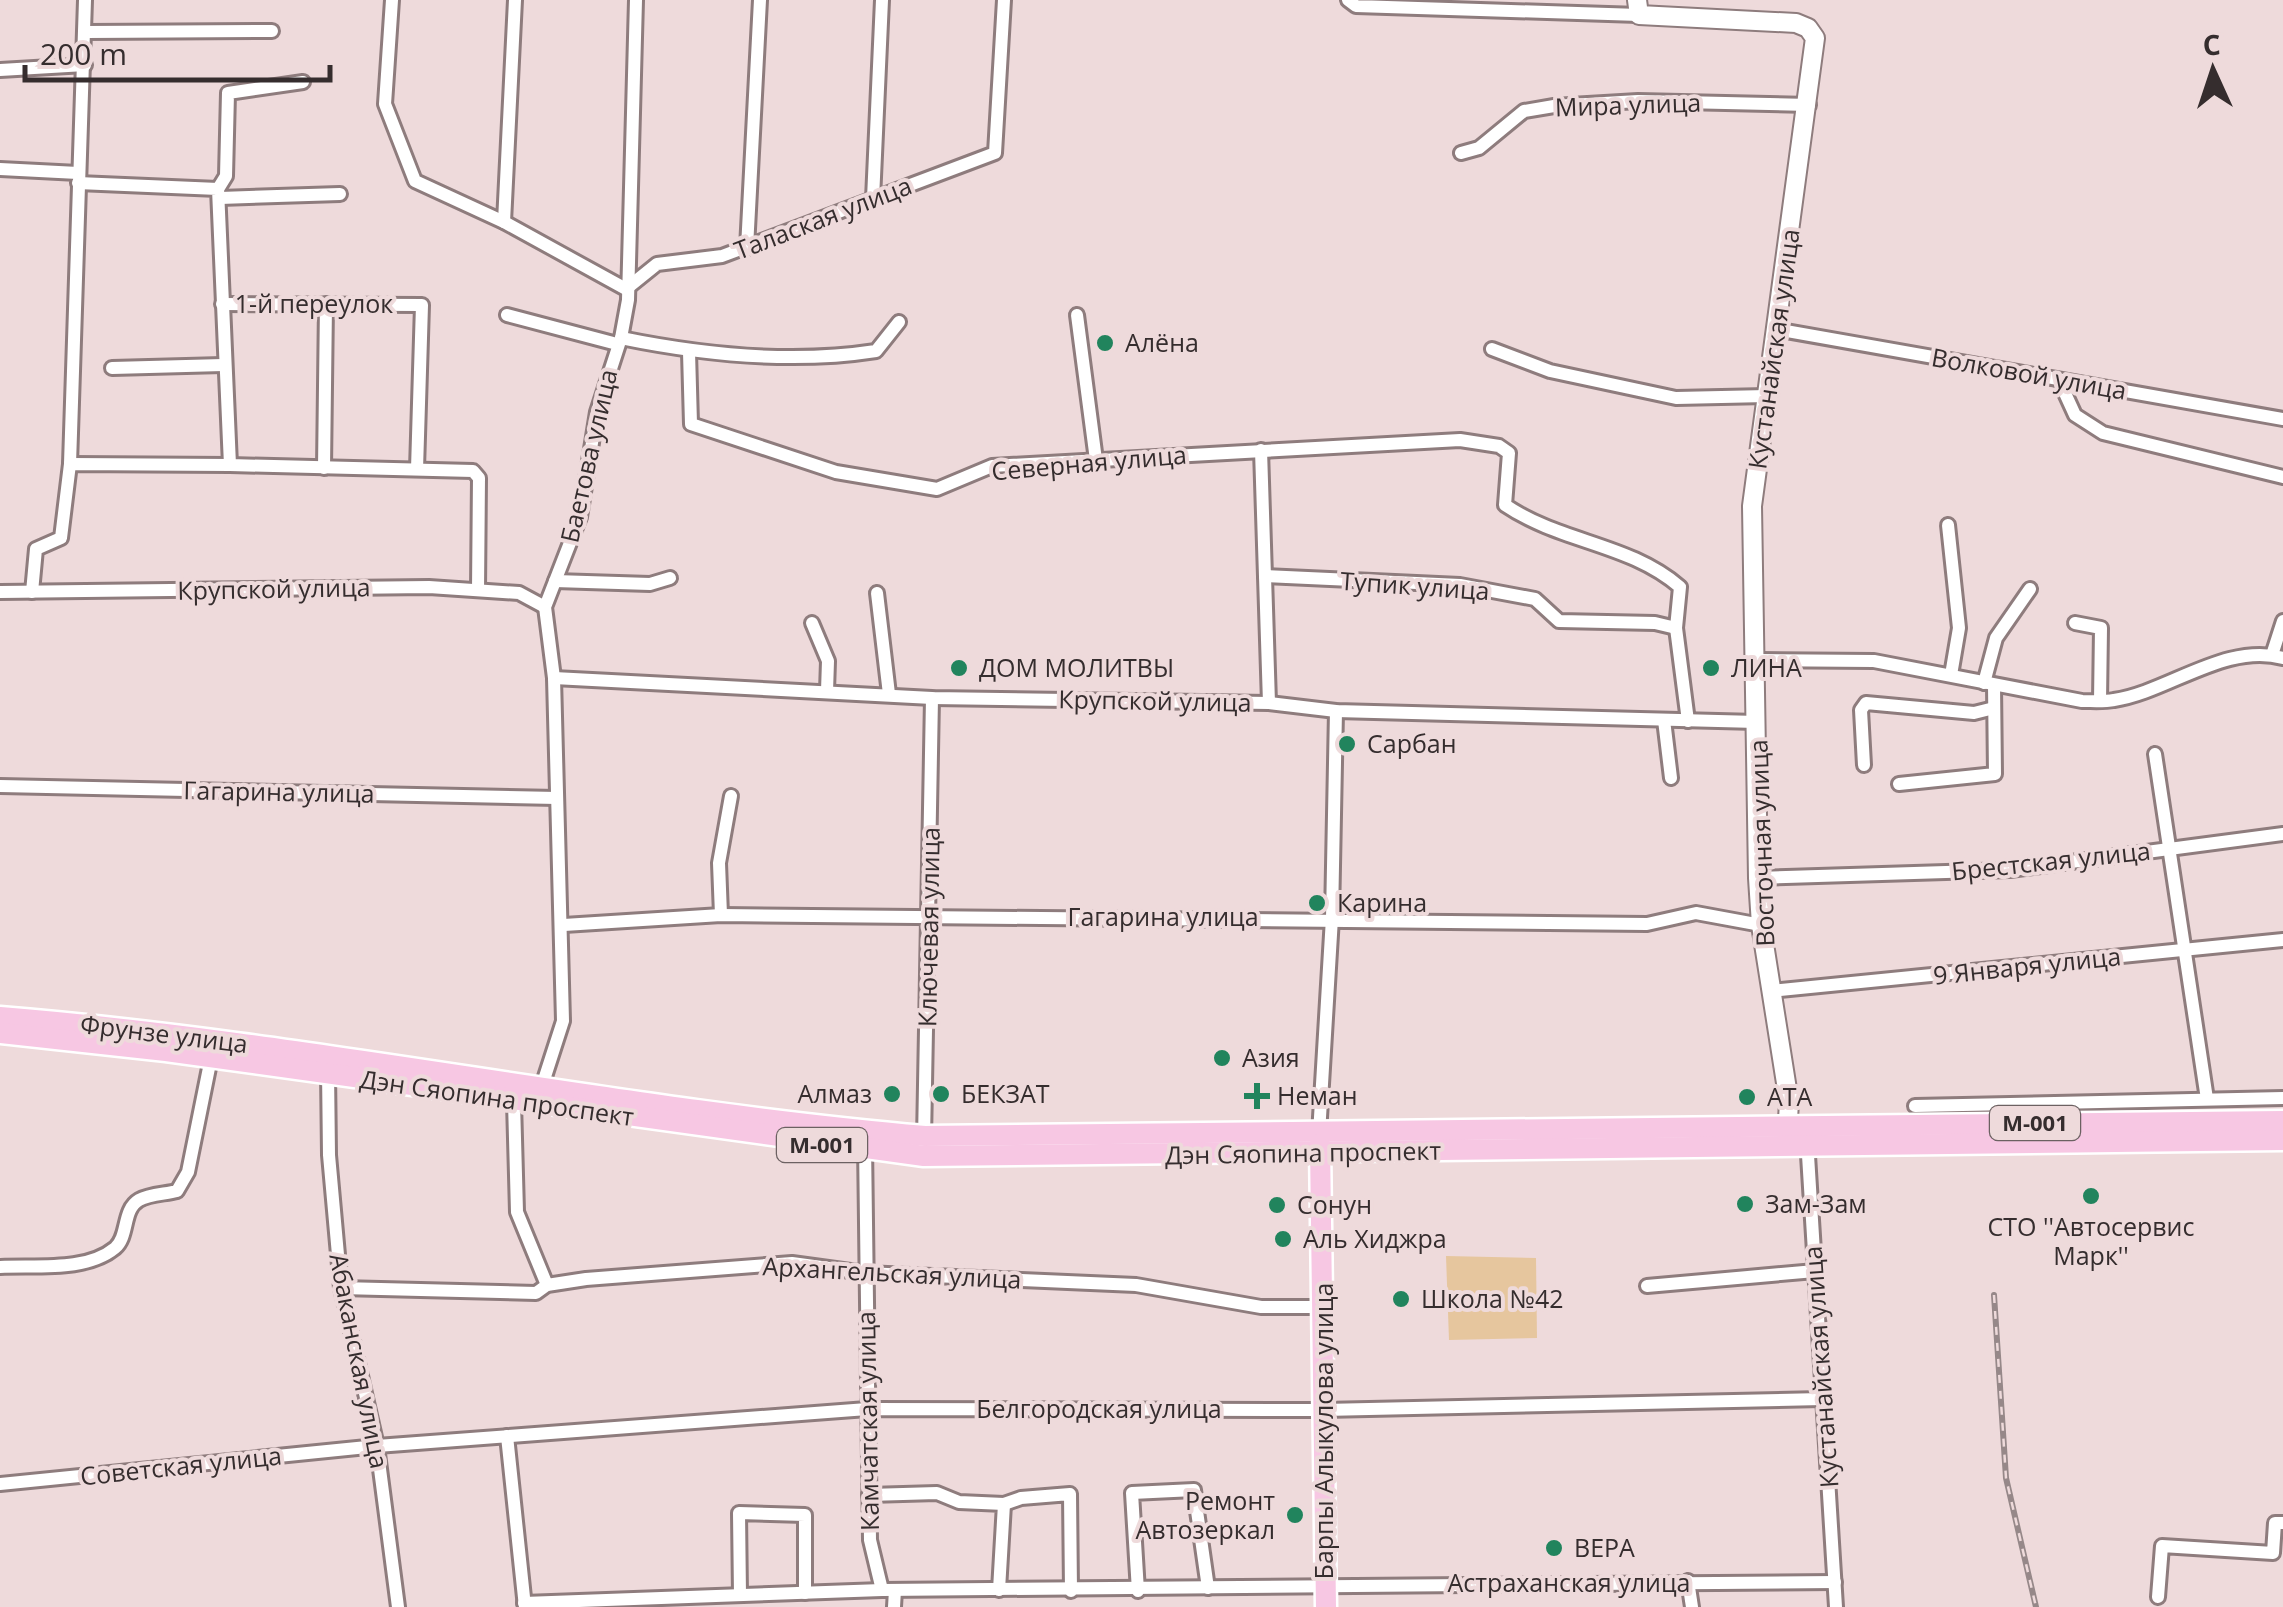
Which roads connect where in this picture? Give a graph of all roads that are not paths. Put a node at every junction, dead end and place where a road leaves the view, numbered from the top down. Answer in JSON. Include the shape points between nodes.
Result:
{"nodes":[{"id":1,"x":84,"y":0,"type":"edge"},
{"id":2,"x":392,"y":0,"type":"edge"},
{"id":3,"x":515,"y":0,"type":"edge"},
{"id":4,"x":636,"y":0,"type":"edge"},
{"id":5,"x":760,"y":0,"type":"edge"},
{"id":6,"x":882,"y":0,"type":"edge"},
{"id":7,"x":1004,"y":0,"type":"edge"},
{"id":8,"x":1348,"y":0,"type":"edge"},
{"id":9,"x":1638,"y":8,"type":"edge"},
{"id":10,"x":272,"y":31,"type":"dead end"},
{"id":11,"x":86,"y":32,"type":"junction"},
{"id":12,"x":85,"y":65,"type":"junction"},
{"id":13,"x":0,"y":70,"type":"edge"},
{"id":14,"x":303,"y":82,"type":"dead end"},
{"id":15,"x":1809,"y":105,"type":"junction"},
{"id":16,"x":1461,"y":153,"type":"dead end"},
{"id":17,"x":0,"y":169,"type":"edge"},
{"id":18,"x":78,"y":178,"type":"junction"},
{"id":19,"x":219,"y":194,"type":"junction"},
{"id":20,"x":340,"y":194,"type":"dead end"},
{"id":21,"x":873,"y":199,"type":"junction"},
{"id":22,"x":504,"y":222,"type":"junction"},
{"id":23,"x":747,"y":248,"type":"junction"},
{"id":24,"x":626,"y":289,"type":"junction"},
{"id":25,"x":222,"y":304,"type":"junction"},
{"id":26,"x":326,"y":304,"type":"junction"},
{"id":27,"x":1077,"y":314,"type":"dead end"},
{"id":28,"x":507,"y":315,"type":"dead end"},
{"id":29,"x":899,"y":322,"type":"dead end"},
{"id":30,"x":1776,"y":329,"type":"junction"},
{"id":31,"x":619,"y":341,"type":"junction"},
{"id":32,"x":1492,"y":348,"type":"dead end"},
{"id":33,"x":689,"y":352,"type":"junction"},
{"id":34,"x":223,"y":365,"type":"junction"},
{"id":35,"x":112,"y":368,"type":"dead end"},
{"id":36,"x":2059,"y":380,"type":"junction"},
{"id":37,"x":1767,"y":396,"type":"junction"},
{"id":38,"x":2283,"y":420,"type":"edge"},
{"id":39,"x":1262,"y":450,"type":"junction"},
{"id":40,"x":1096,"y":460,"type":"junction"},
{"id":41,"x":70,"y":464,"type":"junction"},
{"id":42,"x":230,"y":465,"type":"junction"},
{"id":43,"x":324,"y":468,"type":"junction"},
{"id":44,"x":417,"y":470,"type":"junction"},
{"id":45,"x":2283,"y":477,"type":"edge"},
{"id":46,"x":1948,"y":525,"type":"dead end"},
{"id":47,"x":1265,"y":576,"type":"junction"},
{"id":48,"x":670,"y":578,"type":"dead end"},
{"id":49,"x":555,"y":581,"type":"junction"},
{"id":50,"x":2030,"y":589,"type":"dead end"},
{"id":51,"x":478,"y":590,"type":"junction"},
{"id":52,"x":0,"y":592,"type":"edge"},
{"id":53,"x":32,"y":592,"type":"junction"},
{"id":54,"x":876,"y":593,"type":"dead end"},
{"id":55,"x":545,"y":607,"type":"junction"},
{"id":56,"x":2283,"y":621,"type":"edge"},
{"id":57,"x":812,"y":622,"type":"dead end"},
{"id":58,"x":2075,"y":622,"type":"dead end"},
{"id":59,"x":1676,"y":628,"type":"junction"},
{"id":60,"x":2277,"y":656,"type":"edge"},
{"id":61,"x":1758,"y":660,"type":"junction"},
{"id":62,"x":1950,"y":675,"type":"junction"},
{"id":63,"x":554,"y":678,"type":"junction"},
{"id":64,"x":1989,"y":684,"type":"junction"},
{"id":65,"x":827,"y":691,"type":"junction"},
{"id":66,"x":889,"y":694,"type":"junction"},
{"id":67,"x":932,"y":698,"type":"junction"},
{"id":68,"x":2100,"y":701,"type":"junction"},
{"id":69,"x":1270,"y":703,"type":"junction"},
{"id":70,"x":1994,"y":708,"type":"junction"},
{"id":71,"x":1336,"y":711,"type":"junction"},
{"id":72,"x":1664,"y":720,"type":"junction"},
{"id":73,"x":1688,"y":721,"type":"junction"},
{"id":74,"x":1757,"y":722,"type":"junction"},
{"id":75,"x":2155,"y":754,"type":"dead end"},
{"id":76,"x":1864,"y":765,"type":"dead end"},
{"id":77,"x":1671,"y":778,"type":"dead end"},
{"id":78,"x":1899,"y":784,"type":"dead end"},
{"id":79,"x":0,"y":786,"type":"edge"},
{"id":80,"x":732,"y":796,"type":"dead end"},
{"id":81,"x":557,"y":798,"type":"junction"},
{"id":82,"x":2283,"y":834,"type":"edge"},
{"id":83,"x":2169,"y":849,"type":"junction"},
{"id":84,"x":1758,"y":878,"type":"junction"},
{"id":85,"x":721,"y":915,"type":"junction"},
{"id":86,"x":930,"y":916,"type":"junction"},
{"id":87,"x":1332,"y":918,"type":"junction"},
{"id":88,"x":564,"y":925,"type":"junction"},
{"id":89,"x":1760,"y":925,"type":"junction"},
{"id":90,"x":2283,"y":940,"type":"edge"},
{"id":91,"x":2185,"y":950,"type":"junction"},
{"id":92,"x":1771,"y":991,"type":"junction"},
{"id":93,"x":0,"y":1017,"type":"edge"},
{"id":94,"x":0,"y":1033,"type":"edge"},
{"id":95,"x":210,"y":1058,"type":"junction"},
{"id":96,"x":328,"y":1064,"type":"junction"},
{"id":97,"x":542,"y":1086,"type":"junction"},
{"id":98,"x":2283,"y":1098,"type":"edge"},
{"id":99,"x":2206,"y":1099,"type":"junction"},
{"id":100,"x":514,"y":1102,"type":"junction"},
{"id":101,"x":1914,"y":1106,"type":"dead end"},
{"id":102,"x":2283,"y":1122,"type":"edge"},
{"id":103,"x":1797,"y":1136,"type":"junction"},
{"id":104,"x":865,"y":1140,"type":"junction"},
{"id":105,"x":2283,"y":1140,"type":"edge"},
{"id":106,"x":1320,"y":1144,"type":"junction"},
{"id":107,"x":924,"y":1146,"type":"junction"},
{"id":108,"x":0,"y":1267,"type":"edge"},
{"id":109,"x":1815,"y":1271,"type":"junction"},
{"id":110,"x":864,"y":1273,"type":"junction"},
{"id":111,"x":548,"y":1284,"type":"junction"},
{"id":112,"x":1646,"y":1286,"type":"dead end"},
{"id":113,"x":342,"y":1288,"type":"junction"},
{"id":114,"x":1324,"y":1308,"type":"junction"},
{"id":115,"x":1822,"y":1399,"type":"junction"},
{"id":116,"x":867,"y":1409,"type":"junction"},
{"id":117,"x":1324,"y":1410,"type":"junction"},
{"id":118,"x":507,"y":1436,"type":"junction"},
{"id":119,"x":377,"y":1446,"type":"junction"},
{"id":120,"x":0,"y":1484,"type":"edge"},
{"id":121,"x":869,"y":1496,"type":"junction"},
{"id":122,"x":1004,"y":1504,"type":"junction"},
{"id":123,"x":2283,"y":1522,"type":"edge"},
{"id":124,"x":1688,"y":1581,"type":"junction"},
{"id":125,"x":1835,"y":1582,"type":"junction"},
{"id":126,"x":1208,"y":1588,"type":"junction"},
{"id":127,"x":889,"y":1590,"type":"junction"},
{"id":128,"x":1000,"y":1590,"type":"junction"},
{"id":129,"x":1036,"y":1590,"type":"junction"},
{"id":130,"x":1101,"y":1590,"type":"junction"},
{"id":131,"x":1070,"y":1591,"type":"junction"},
{"id":132,"x":1138,"y":1591,"type":"junction"},
{"id":133,"x":805,"y":1593,"type":"junction"},
{"id":134,"x":740,"y":1595,"type":"junction"},
{"id":135,"x":1325,"y":1596,"type":"edge"},
{"id":136,"x":2158,"y":1597,"type":"dead end"},
{"id":137,"x":703,"y":1601,"type":"edge"},
{"id":138,"x":524,"y":1605,"type":"edge"},
{"id":139,"x":398,"y":1607,"type":"edge"},
{"id":140,"x":894,"y":1607,"type":"edge"},
{"id":141,"x":1034,"y":1607,"type":"edge"},
{"id":142,"x":1101,"y":1607,"type":"edge"},
{"id":143,"x":1692,"y":1607,"type":"edge"},
{"id":144,"x":1836,"y":1607,"type":"edge"}],
"edges":[{"from":1,"to":11,"type":"street"},
{"from":2,"to":22,"type":"street","via":[[386,104],[415,181]]},
{"from":3,"to":22,"type":"street"},
{"from":4,"to":24,"type":"street","name":"Баетова улица"},
{"from":5,"to":23,"type":"street"},
{"from":6,"to":21,"type":"street"},
{"from":7,"to":21,"type":"street","name":"Талаская улица","via":[[995,152]]},
{"from":8,"to":9,"type":"street","via":[[1356,6]]},
{"from":9,"to":15,"type":"street","name":"Кустанайская улица","via":[[1808,28],[1815,38]]},
{"from":10,"to":11,"type":"street"},
{"from":11,"to":12,"type":"street"},
{"from":12,"to":13,"type":"street"},
{"from":12,"to":18,"type":"street"},
{"from":14,"to":19,"type":"street","via":[[228,93],[226,176]]},
{"from":15,"to":16,"type":"street","name":"Мира улица","via":[[1554,106],[1524,111],[1479,148]]},
{"from":15,"to":30,"type":"street","name":"Кустанайская улица"},
{"from":17,"to":18,"type":"street"},
{"from":18,"to":19,"type":"street"},
{"from":18,"to":41,"type":"street"},
{"from":19,"to":20,"type":"street"},
{"from":19,"to":25,"type":"street"},
{"from":21,"to":23,"type":"street","name":"Талаская улица"},
{"from":22,"to":24,"type":"street"},
{"from":23,"to":24,"type":"street","name":"Талаская улица","via":[[657,264]]},
{"from":24,"to":31,"type":"street","name":"Баетова улица"},
{"from":25,"to":26,"type":"street","name":"1-й переулок"},
{"from":25,"to":34,"type":"street"},
{"from":26,"to":43,"type":"street"},
{"from":26,"to":44,"type":"street","name":"1-й переулок","via":[[422,305]]},
{"from":27,"to":40,"type":"street"},
{"from":28,"to":31,"type":"street"},
{"from":29,"to":33,"type":"street","via":[[876,351],[840,358]]},
{"from":30,"to":36,"type":"street","name":"Волковой улица"},
{"from":30,"to":37,"type":"street","name":"Кустанайская улица"},
{"from":31,"to":33,"type":"street"},
{"from":31,"to":49,"type":"street","name":"Баетова улица","via":[[597,412],[580,517]]},
{"from":32,"to":37,"type":"street","via":[[1550,371],[1676,398]]},
{"from":33,"to":40,"type":"street","name":"Северная улица","via":[[691,424],[836,472],[936,488],[992,466]]},
{"from":34,"to":35,"type":"street"},
{"from":34,"to":42,"type":"street"},
{"from":36,"to":38,"type":"street","name":"Волковой улица"},
{"from":36,"to":45,"type":"street","via":[[2074,415],[2103,434]]},
{"from":37,"to":61,"type":"street","name":"Кустанайская улица","via":[[1752,506]]},
{"from":39,"to":40,"type":"street","name":"Северная улица"},
{"from":39,"to":47,"type":"street"},
{"from":39,"to":59,"type":"street","name":"Северная улица","via":[[1460,440],[1499,446],[1509,453],[1504,504],[1536,526],[1653,563],[1680,587]]},
{"from":41,"to":42,"type":"street"},
{"from":41,"to":53,"type":"street","via":[[61,538],[36,549]]},
{"from":42,"to":43,"type":"street"},
{"from":43,"to":44,"type":"street"},
{"from":44,"to":51,"type":"street","via":[[473,471],[478,478]]},
{"from":46,"to":62,"type":"street","via":[[1959,628]]},
{"from":47,"to":59,"type":"street","name":"Тупик улица","via":[[1460,585],[1535,598],[1559,621]]},
{"from":47,"to":69,"type":"street"},
{"from":48,"to":49,"type":"street","via":[[650,584]]},
{"from":49,"to":55,"type":"street","name":"Баетова улица"},
{"from":50,"to":64,"type":"street","via":[[1996,638]]},
{"from":51,"to":53,"type":"street","name":"Крупской улица"},
{"from":51,"to":55,"type":"street","name":"Крупской улица","via":[[519,592]]},
{"from":52,"to":53,"type":"street","name":"Крупской улица"},
{"from":54,"to":66,"type":"street"},
{"from":55,"to":63,"type":"street","name":"Баетова улица"},
{"from":56,"to":60,"type":"street"},
{"from":57,"to":65,"type":"street","via":[[828,661]]},
{"from":58,"to":68,"type":"street","via":[[2100,628]]},
{"from":59,"to":73,"type":"street"},
{"from":60,"to":68,"type":"street","via":[[2216,664]]},
{"from":61,"to":62,"type":"street","via":[[1874,660]]},
{"from":61,"to":74,"type":"street","name":"Восточная улица"},
{"from":62,"to":64,"type":"street"},
{"from":63,"to":65,"type":"street","name":"Крупской улица"},
{"from":63,"to":81,"type":"street","name":"Баетова улица"},
{"from":64,"to":68,"type":"street"},
{"from":64,"to":70,"type":"street"},
{"from":65,"to":66,"type":"street","name":"Крупской улица"},
{"from":66,"to":67,"type":"street","name":"Крупской улица"},
{"from":67,"to":69,"type":"street","name":"Крупской улица"},
{"from":67,"to":86,"type":"street","name":"Ключевая улица"},
{"from":69,"to":71,"type":"street","name":"Крупской улица"},
{"from":70,"to":76,"type":"street","via":[[1974,713],[1866,704]]},
{"from":70,"to":78,"type":"street","via":[[1995,774]]},
{"from":71,"to":72,"type":"street","name":"Крупской улица"},
{"from":71,"to":87,"type":"street"},
{"from":72,"to":73,"type":"street","name":"Крупской улица"},
{"from":72,"to":77,"type":"street"},
{"from":73,"to":74,"type":"street","name":"Крупской улица"},
{"from":74,"to":84,"type":"street","name":"Восточная улица"},
{"from":75,"to":83,"type":"street"},
{"from":79,"to":81,"type":"street","name":"Гагарина улица"},
{"from":80,"to":85,"type":"street","via":[[719,863]]},
{"from":81,"to":88,"type":"street","name":"Баетова улица"},
{"from":82,"to":83,"type":"street","name":"Брестская улица"},
{"from":83,"to":84,"type":"street","name":"Брестская улица","via":[[2010,870]]},
{"from":83,"to":91,"type":"street"},
{"from":84,"to":89,"type":"street","name":"Восточная улица"},
{"from":85,"to":86,"type":"street","name":"Гагарина улица"},
{"from":85,"to":88,"type":"street","name":"Гагарина улица"},
{"from":86,"to":87,"type":"street","name":"Гагарина улица"},
{"from":86,"to":107,"type":"street","name":"Ключевая улица"},
{"from":87,"to":89,"type":"street","name":"Гагарина улица","via":[[1647,924],[1696,914]]},
{"from":87,"to":106,"type":"street"},
{"from":88,"to":97,"type":"street","name":"Баетова улица","via":[[563,1021]]},
{"from":89,"to":92,"type":"street","name":"Восточная улица"},
{"from":90,"to":91,"type":"street","name":"9 Января улица"},
{"from":91,"to":92,"type":"street","name":"9 Января улица"},
{"from":91,"to":99,"type":"street"},
{"from":92,"to":103,"type":"street","name":"Восточная улица"},
{"from":93,"to":96,"type":"main road","name":"Фрунзе улица","number":"M-001"},
{"from":94,"to":95,"type":"main road","name":"Фрунзе улица","number":"M-001"},
{"from":95,"to":96,"type":"main road","name":"Фрунзе улица","number":"M-001"},
{"from":95,"to":108,"type":"street","via":[[188,1172],[177,1192],[140,1199],[130,1208],[120,1244],[103,1256]]},
{"from":96,"to":97,"type":"main road","name":"Дэн Сяопина проспект","number":"M-001"},
{"from":96,"to":100,"type":"main road","name":"Дэн Сяопина проспект","number":"M-001"},
{"from":96,"to":113,"type":"street","name":"Абаканская улица"},
{"from":97,"to":104,"type":"main road","name":"Дэн Сяопина проспект","number":"M-001"},
{"from":98,"to":99,"type":"street"},
{"from":99,"to":101,"type":"street"},
{"from":100,"to":104,"type":"main road","name":"Дэн Сяопина проспект","number":"M-001"},
{"from":100,"to":111,"type":"street","via":[[518,1212]]},
{"from":102,"to":103,"type":"main road","name":"Дэн Сяопина проспект","number":"M-001"},
{"from":103,"to":105,"type":"main road","name":"Дэн Сяопина проспект","number":"M-001"},
{"from":103,"to":106,"type":"main road","name":"Дэн Сяопина проспект","number":"M-001"},
{"from":103,"to":109,"type":"street","name":"Кустанайская улица"},
{"from":104,"to":107,"type":"main road","name":"Дэн Сяопина проспект","number":"M-001"},
{"from":104,"to":110,"type":"street","name":"Камчатская улица"},
{"from":106,"to":107,"type":"main road","name":"Дэн Сяопина проспект","number":"M-001"},
{"from":106,"to":114,"type":"main road","name":"Барпы Алыкулова улица"},
{"from":109,"to":112,"type":"street"},
{"from":109,"to":115,"type":"street","name":"Кустанайская улица"},
{"from":110,"to":111,"type":"street","name":"Архангельская улица","via":[[792,1263]]},
{"from":110,"to":114,"type":"street","name":"Архангельская улица","via":[[1136,1285],[1261,1307]]},
{"from":110,"to":116,"type":"street","name":"Камчатская улица"},
{"from":111,"to":113,"type":"street","name":"Архангельская улица","via":[[536,1293]]},
{"from":113,"to":119,"type":"street","name":"Абаканская улица"},
{"from":114,"to":117,"type":"main road","name":"Барпы Алыкулова улица"},
{"from":115,"to":117,"type":"street","name":"Белгородская улица"},
{"from":115,"to":125,"type":"street","name":"Кустанайская улица"},
{"from":116,"to":117,"type":"street","name":"Белгородская улица"},
{"from":116,"to":118,"type":"street","name":"Белгородская улица"},
{"from":116,"to":121,"type":"street","name":"Камчатская улица"},
{"from":117,"to":135,"type":"main road","name":"Барпы Алыкулова улица"},
{"from":118,"to":119,"type":"street","name":"Белгородская улица"},
{"from":118,"to":138,"type":"street"},
{"from":119,"to":120,"type":"street","name":"Советская улица"},
{"from":119,"to":139,"type":"street","name":"Абаканская улица"},
{"from":121,"to":122,"type":"street","via":[[937,1493],[959,1502]]},
{"from":121,"to":127,"type":"street","name":"Камчатская улица","via":[[870,1540]]},
{"from":122,"to":128,"type":"street"},
{"from":122,"to":131,"type":"street","via":[[1070,1494]]},
{"from":123,"to":136,"type":"street","via":[[2275,1523],[2273,1553],[2162,1546]]},
{"from":124,"to":125,"type":"street","name":"Астраханская улица"},
{"from":124,"to":135,"type":"street","name":"Астраханская улица"},
{"from":124,"to":143,"type":"street"},
{"from":125,"to":144,"type":"street","name":"Кустанайская улица"},
{"from":126,"to":132,"type":"street","name":"Астраханская улица"},
{"from":126,"to":132,"type":"street","via":[[1194,1490],[1132,1493]]},
{"from":126,"to":135,"type":"street","name":"Астраханская улица"},
{"from":127,"to":128,"type":"street","name":"Астраханская улица"},
{"from":127,"to":133,"type":"street","name":"Астраханская улица"},
{"from":127,"to":140,"type":"street","name":"Камчатская улица"},
{"from":128,"to":129,"type":"street","name":"Астраханская улица"},
{"from":129,"to":131,"type":"street","name":"Астраханская улица"},
{"from":129,"to":141,"type":"street"},
{"from":130,"to":131,"type":"street","name":"Астраханская улица"},
{"from":130,"to":132,"type":"street","name":"Астраханская улица"},
{"from":130,"to":142,"type":"street"},
{"from":133,"to":134,"type":"street","name":"Астраханская улица"},
{"from":133,"to":134,"type":"street","via":[[805,1515],[740,1512]]},
{"from":134,"to":137,"type":"street","name":"Астраханская улица"},
{"from":137,"to":138,"type":"street","name":"Астраханская улица"}]}
